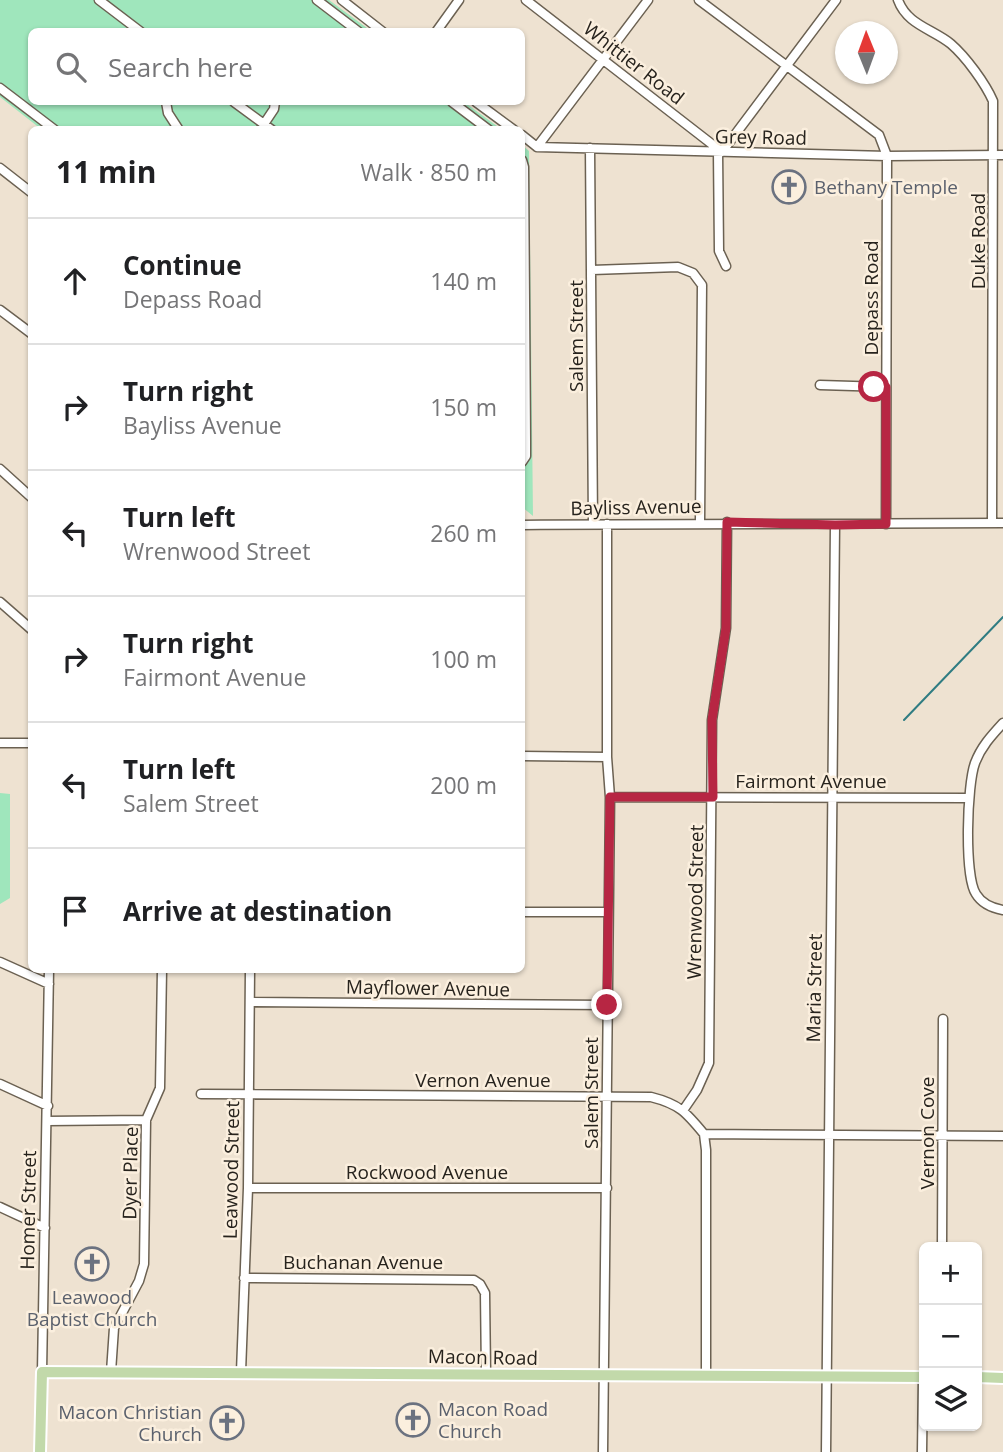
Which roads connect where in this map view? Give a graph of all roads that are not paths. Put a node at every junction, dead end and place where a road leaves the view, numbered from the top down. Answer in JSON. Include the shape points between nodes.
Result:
{"nodes":[{"id":1,"x":99,"y":0,"type":"edge"},
{"id":2,"x":317,"y":0,"type":"edge"},
{"id":3,"x":342,"y":0,"type":"edge"},
{"id":4,"x":459,"y":0,"type":"edge"},
{"id":5,"x":526,"y":0,"type":"edge"},
{"id":6,"x":649,"y":0,"type":"edge"},
{"id":7,"x":699,"y":0,"type":"edge"},
{"id":8,"x":836,"y":0,"type":"edge"},
{"id":9,"x":898,"y":0,"type":"edge"},
{"id":10,"x":136,"y":28,"type":"edge"},
{"id":11,"x":354,"y":28,"type":"edge"},
{"id":12,"x":378,"y":28,"type":"edge"},
{"id":13,"x":439,"y":28,"type":"edge"},
{"id":14,"x":603,"y":58,"type":"junction"},
{"id":15,"x":787,"y":67,"type":"junction"},
{"id":16,"x":0,"y":88,"type":"edge"},
{"id":17,"x":167,"y":105,"type":"edge"},
{"id":18,"x":238,"y":105,"type":"edge"},
{"id":19,"x":274,"y":105,"type":"edge"},
{"id":20,"x":456,"y":105,"type":"edge"},
{"id":21,"x":480,"y":105,"type":"edge"},
{"id":22,"x":49,"y":126,"type":"edge"},
{"id":23,"x":177,"y":126,"type":"edge"},
{"id":24,"x":264,"y":126,"type":"edge"},
{"id":25,"x":267,"y":126,"type":"edge"},
{"id":26,"x":484,"y":126,"type":"edge"},
{"id":27,"x":509,"y":126,"type":"edge"},
{"id":28,"x":525,"y":137,"type":"edge"},
{"id":29,"x":537,"y":147,"type":"junction"},
{"id":30,"x":590,"y":148,"type":"junction"},
{"id":31,"x":720,"y":152,"type":"junction"},
{"id":32,"x":999,"y":155,"type":"edge"},
{"id":33,"x":887,"y":156,"type":"junction"},
{"id":34,"x":0,"y":168,"type":"edge"},
{"id":35,"x":28,"y":189,"type":"edge"},
{"id":36,"x":726,"y":266,"type":"dead end"},
{"id":37,"x":592,"y":270,"type":"junction"},
{"id":38,"x":0,"y":310,"type":"edge"},
{"id":39,"x":28,"y":331,"type":"edge"},
{"id":40,"x":525,"y":380,"type":"edge"},
{"id":41,"x":820,"y":385,"type":"dead end"},
{"id":42,"x":886,"y":387,"type":"junction"},
{"id":43,"x":525,"y":458,"type":"edge"},
{"id":44,"x":0,"y":469,"type":"edge"},
{"id":45,"x":28,"y":492,"type":"edge"},
{"id":46,"x":700,"y":522,"type":"junction"},
{"id":47,"x":727,"y":522,"type":"junction"},
{"id":48,"x":992,"y":523,"type":"junction"},
{"id":49,"x":1003,"y":523,"type":"edge"},
{"id":50,"x":525,"y":524,"type":"edge"},
{"id":51,"x":593,"y":524,"type":"junction"},
{"id":52,"x":607,"y":524,"type":"junction"},
{"id":53,"x":886,"y":524,"type":"junction"},
{"id":54,"x":835,"y":525,"type":"junction"},
{"id":55,"x":0,"y":602,"type":"edge"},
{"id":56,"x":28,"y":626,"type":"edge"},
{"id":57,"x":1003,"y":723,"type":"edge"},
{"id":58,"x":2,"y":741,"type":"edge"},
{"id":59,"x":28,"y":743,"type":"edge"},
{"id":60,"x":525,"y":756,"type":"edge"},
{"id":61,"x":607,"y":757,"type":"junction"},
{"id":62,"x":832,"y":796,"type":"junction"},
{"id":63,"x":610,"y":797,"type":"junction"},
{"id":64,"x":713,"y":797,"type":"junction"},
{"id":65,"x":969,"y":798,"type":"junction"},
{"id":66,"x":1003,"y":910,"type":"edge"},
{"id":67,"x":525,"y":912,"type":"edge"},
{"id":68,"x":607,"y":912,"type":"junction"},
{"id":69,"x":0,"y":962,"type":"edge"},
{"id":70,"x":49,"y":973,"type":"edge"},
{"id":71,"x":162,"y":973,"type":"edge"},
{"id":72,"x":250,"y":973,"type":"edge"},
{"id":73,"x":49,"y":984,"type":"junction"},
{"id":74,"x":250,"y":1002,"type":"junction"},
{"id":75,"x":607,"y":1005,"type":"junction"},
{"id":76,"x":943,"y":1019,"type":"dead end"},
{"id":77,"x":0,"y":1084,"type":"edge"},
{"id":78,"x":201,"y":1094,"type":"dead end"},
{"id":79,"x":249,"y":1094,"type":"junction"},
{"id":80,"x":607,"y":1097,"type":"junction"},
{"id":81,"x":48,"y":1106,"type":"junction"},
{"id":82,"x":684,"y":1109,"type":"junction"},
{"id":83,"x":146,"y":1119,"type":"junction"},
{"id":84,"x":47,"y":1121,"type":"junction"},
{"id":85,"x":704,"y":1134,"type":"junction"},
{"id":86,"x":827,"y":1135,"type":"junction"},
{"id":87,"x":942,"y":1136,"type":"junction"},
{"id":88,"x":1003,"y":1136,"type":"edge"},
{"id":89,"x":248,"y":1188,"type":"junction"},
{"id":90,"x":607,"y":1188,"type":"junction"},
{"id":91,"x":0,"y":1207,"type":"edge"},
{"id":92,"x":45,"y":1227,"type":"junction"},
{"id":93,"x":942,"y":1242,"type":"edge"},
{"id":94,"x":244,"y":1278,"type":"junction"},
{"id":95,"x":42,"y":1372,"type":"junction"},
{"id":96,"x":111,"y":1372,"type":"junction"},
{"id":97,"x":241,"y":1372,"type":"junction"},
{"id":98,"x":485,"y":1374,"type":"junction"},
{"id":99,"x":603,"y":1375,"type":"junction"},
{"id":100,"x":706,"y":1376,"type":"junction"},
{"id":101,"x":827,"y":1376,"type":"junction"},
{"id":102,"x":919,"y":1377,"type":"edge"},
{"id":103,"x":982,"y":1377,"type":"edge"},
{"id":104,"x":1003,"y":1378,"type":"edge"},
{"id":105,"x":922,"y":1431,"type":"edge"},
{"id":106,"x":40,"y":1452,"type":"edge"},
{"id":107,"x":603,"y":1452,"type":"edge"},
{"id":108,"x":826,"y":1452,"type":"edge"},
{"id":109,"x":922,"y":1452,"type":"edge"}],
"edges":[{"from":1,"to":10,"type":"street"},
{"from":2,"to":11,"type":"street"},
{"from":3,"to":12,"type":"street"},
{"from":4,"to":13,"type":"street"},
{"from":5,"to":14,"type":"street","name":"Whittier Road"},
{"from":6,"to":14,"type":"street"},
{"from":7,"to":15,"type":"street"},
{"from":8,"to":15,"type":"street"},
{"from":9,"to":32,"type":"street","name":"Duke Road","via":[[907,17],[951,45],[987,87]]},
{"from":14,"to":29,"type":"street"},
{"from":14,"to":31,"type":"street","name":"Whittier Road"},
{"from":15,"to":31,"type":"street"},
{"from":15,"to":33,"type":"street","via":[[878,135]]},
{"from":16,"to":22,"type":"street"},
{"from":17,"to":23,"type":"street"},
{"from":18,"to":24,"type":"street"},
{"from":19,"to":25,"type":"street"},
{"from":20,"to":26,"type":"street"},
{"from":21,"to":27,"type":"street"},
{"from":28,"to":29,"type":"street"},
{"from":29,"to":30,"type":"street","name":"Grey Road"},
{"from":30,"to":31,"type":"street","name":"Grey Road"},
{"from":30,"to":37,"type":"street","name":"Salem Street"},
{"from":31,"to":33,"type":"street","name":"Grey Road"},
{"from":31,"to":36,"type":"street","via":[[719,251]]},
{"from":32,"to":33,"type":"street","name":"Grey Road"},
{"from":32,"to":48,"type":"street","name":"Duke Road"},
{"from":33,"to":42,"type":"street","name":"Depass Road"},
{"from":34,"to":35,"type":"street"},
{"from":37,"to":46,"type":"street","via":[[678,267],[692,273],[702,285]]},
{"from":37,"to":51,"type":"street","name":"Salem Street"},
{"from":38,"to":39,"type":"street"},
{"from":40,"to":43,"type":"street"},
{"from":41,"to":42,"type":"street"},
{"from":42,"to":53,"type":"street","name":"Depass Road"},
{"from":44,"to":45,"type":"street"},
{"from":46,"to":47,"type":"street","name":"Bayliss Avenue"},
{"from":46,"to":52,"type":"street","name":"Bayliss Avenue"},
{"from":47,"to":54,"type":"street","name":"Bayliss Avenue"},
{"from":47,"to":64,"type":"street","name":"Wrenwood Street","via":[[726,628],[712,720]]},
{"from":48,"to":49,"type":"street","name":"Bayliss Avenue"},
{"from":48,"to":53,"type":"street","name":"Bayliss Avenue"},
{"from":50,"to":51,"type":"street","name":"Bayliss Avenue"},
{"from":51,"to":52,"type":"street","name":"Bayliss Avenue"},
{"from":52,"to":61,"type":"street","name":"Salem Street"},
{"from":53,"to":54,"type":"street","name":"Bayliss Avenue"},
{"from":54,"to":62,"type":"street","name":"Maria Street"},
{"from":55,"to":56,"type":"street"},
{"from":57,"to":65,"type":"street","via":[[985,742],[974,766]]},
{"from":58,"to":59,"type":"street"},
{"from":60,"to":61,"type":"street"},
{"from":61,"to":63,"type":"street","name":"Salem Street"},
{"from":62,"to":64,"type":"street","name":"Fairmont Avenue"},
{"from":62,"to":65,"type":"street","name":"Fairmont Avenue"},
{"from":62,"to":86,"type":"street","name":"Maria Street"},
{"from":63,"to":64,"type":"street","name":"Fairmont Avenue"},
{"from":63,"to":68,"type":"street","name":"Salem Street"},
{"from":64,"to":82,"type":"street","name":"Wrenwood Street","via":[[709,1063]]},
{"from":65,"to":66,"type":"street","via":[[968,873],[975,893],[990,907]]},
{"from":67,"to":68,"type":"street"},
{"from":68,"to":75,"type":"street","name":"Salem Street"},
{"from":69,"to":73,"type":"street"},
{"from":70,"to":73,"type":"street","name":"Homer Street"},
{"from":71,"to":83,"type":"street","name":"Dyer Place","via":[[160,1088]]},
{"from":72,"to":74,"type":"street","name":"Leawood Street"},
{"from":73,"to":81,"type":"street","name":"Homer Street"},
{"from":74,"to":75,"type":"street","name":"Mayflower Avenue"},
{"from":74,"to":79,"type":"street","name":"Leawood Street"},
{"from":75,"to":80,"type":"street","name":"Salem Street"},
{"from":76,"to":87,"type":"street","name":"Vernon Cove"},
{"from":77,"to":81,"type":"street"},
{"from":78,"to":79,"type":"street","name":"Vernon Avenue"},
{"from":79,"to":80,"type":"street","name":"Vernon Avenue"},
{"from":79,"to":89,"type":"street","name":"Leawood Street"},
{"from":80,"to":82,"type":"street","name":"Vernon Avenue","via":[[651,1097]]},
{"from":80,"to":90,"type":"street","name":"Salem Street"},
{"from":81,"to":84,"type":"street","name":"Homer Street"},
{"from":82,"to":85,"type":"street"},
{"from":83,"to":84,"type":"street"},
{"from":83,"to":96,"type":"street","name":"Dyer Place","via":[[144,1264],[114,1328]]},
{"from":84,"to":92,"type":"street","name":"Homer Street"},
{"from":85,"to":86,"type":"street"},
{"from":85,"to":100,"type":"street"},
{"from":86,"to":87,"type":"street"},
{"from":86,"to":101,"type":"street","name":"Maria Street"},
{"from":87,"to":88,"type":"street"},
{"from":87,"to":93,"type":"street","name":"Vernon Cove"},
{"from":89,"to":90,"type":"street","name":"Rockwood Avenue"},
{"from":89,"to":94,"type":"street","name":"Leawood Street"},
{"from":90,"to":99,"type":"street","name":"Salem Street"},
{"from":91,"to":92,"type":"street"},
{"from":92,"to":95,"type":"street","name":"Homer Street"},
{"from":94,"to":97,"type":"street","name":"Leawood Street"},
{"from":94,"to":98,"type":"street","name":"Buchanan Avenue","via":[[466,1278],[484,1291]]},
{"from":95,"to":96,"type":"main road","name":"Macon Road"},
{"from":95,"to":106,"type":"main road","name":"Homer Street"},
{"from":96,"to":97,"type":"main road","name":"Macon Road"},
{"from":97,"to":98,"type":"main road","name":"Macon Road"},
{"from":98,"to":99,"type":"main road","name":"Macon Road"},
{"from":99,"to":100,"type":"main road","name":"Macon Road"},
{"from":99,"to":107,"type":"street","name":"Salem Street"},
{"from":100,"to":101,"type":"main road","name":"Macon Road"},
{"from":101,"to":102,"type":"main road","name":"Macon Road"},
{"from":101,"to":108,"type":"street","name":"Maria Street"},
{"from":103,"to":104,"type":"main road"},
{"from":105,"to":109,"type":"street"}]}
